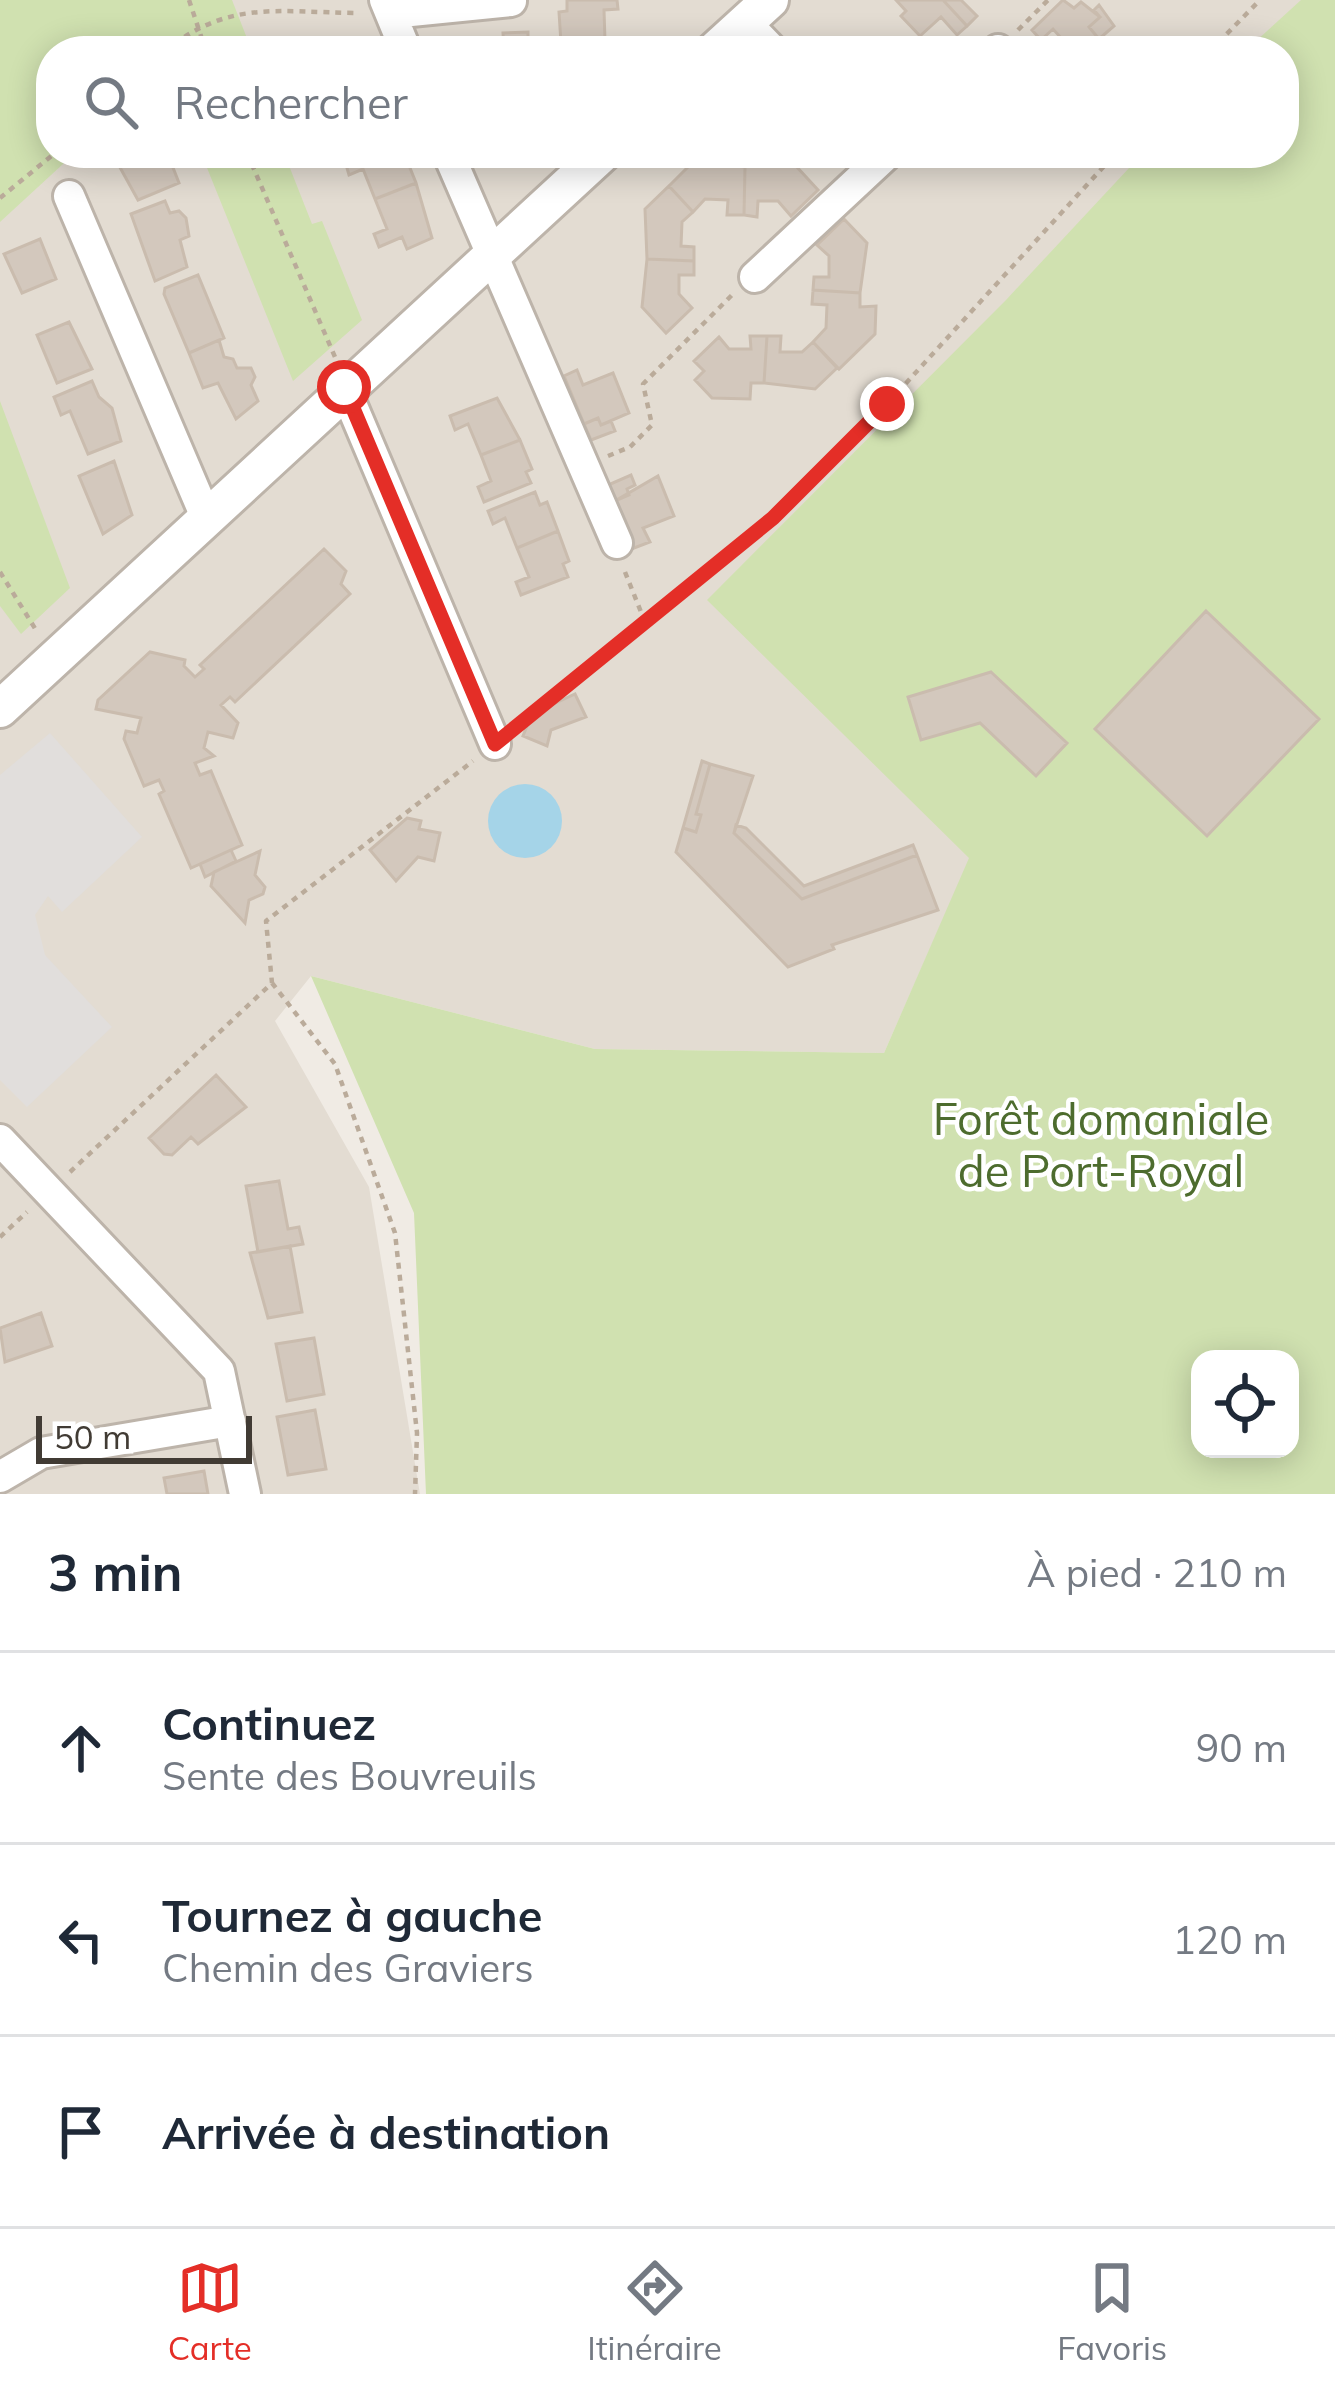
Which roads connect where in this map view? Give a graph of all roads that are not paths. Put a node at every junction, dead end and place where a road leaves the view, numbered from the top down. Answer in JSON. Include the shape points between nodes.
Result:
{"nodes":[{"id":1,"x":511,"y":1,"type":"edge"},
{"id":2,"x":388,"y":7,"type":"edge"},
{"id":3,"x":757,"y":11,"type":"edge"},
{"id":4,"x":400,"y":36,"type":"edge"},
{"id":5,"x":730,"y":36,"type":"edge"},
{"id":6,"x":454,"y":168,"type":"edge"},
{"id":7,"x":587,"y":168,"type":"edge"},
{"id":8,"x":867,"y":168,"type":"edge"},
{"id":9,"x":69,"y":196,"type":"dead end"},
{"id":10,"x":490,"y":256,"type":"junction"},
{"id":11,"x":755,"y":277,"type":"road end"},
{"id":12,"x":344,"y":387,"type":"junction"},
{"id":13,"x":206,"y":517,"type":"junction"},
{"id":14,"x":616,"y":543,"type":"road end"},
{"id":15,"x":0,"y":709,"type":"edge"},
{"id":16,"x":495,"y":744,"type":"road end"},
{"id":17,"x":0,"y":1140,"type":"edge"},
{"id":18,"x":230,"y":1421,"type":"junction"},
{"id":19,"x":0,"y":1477,"type":"edge"},
{"id":20,"x":244,"y":1494,"type":"edge"}],
"edges":[{"from":1,"to":2,"type":"street"},
{"from":2,"to":4,"type":"street"},
{"from":3,"to":5,"type":"street"},
{"from":6,"to":10,"type":"street"},
{"from":7,"to":10,"type":"street"},
{"from":8,"to":11,"type":"street"},
{"from":9,"to":13,"type":"street"},
{"from":10,"to":12,"type":"street"},
{"from":10,"to":14,"type":"street"},
{"from":12,"to":13,"type":"street"},
{"from":12,"to":16,"type":"street"},
{"from":13,"to":15,"type":"street"},
{"from":17,"to":18,"type":"street","via":[[219,1371]]},
{"from":18,"to":19,"type":"street","via":[[41,1453]]},
{"from":18,"to":20,"type":"street"}]}
